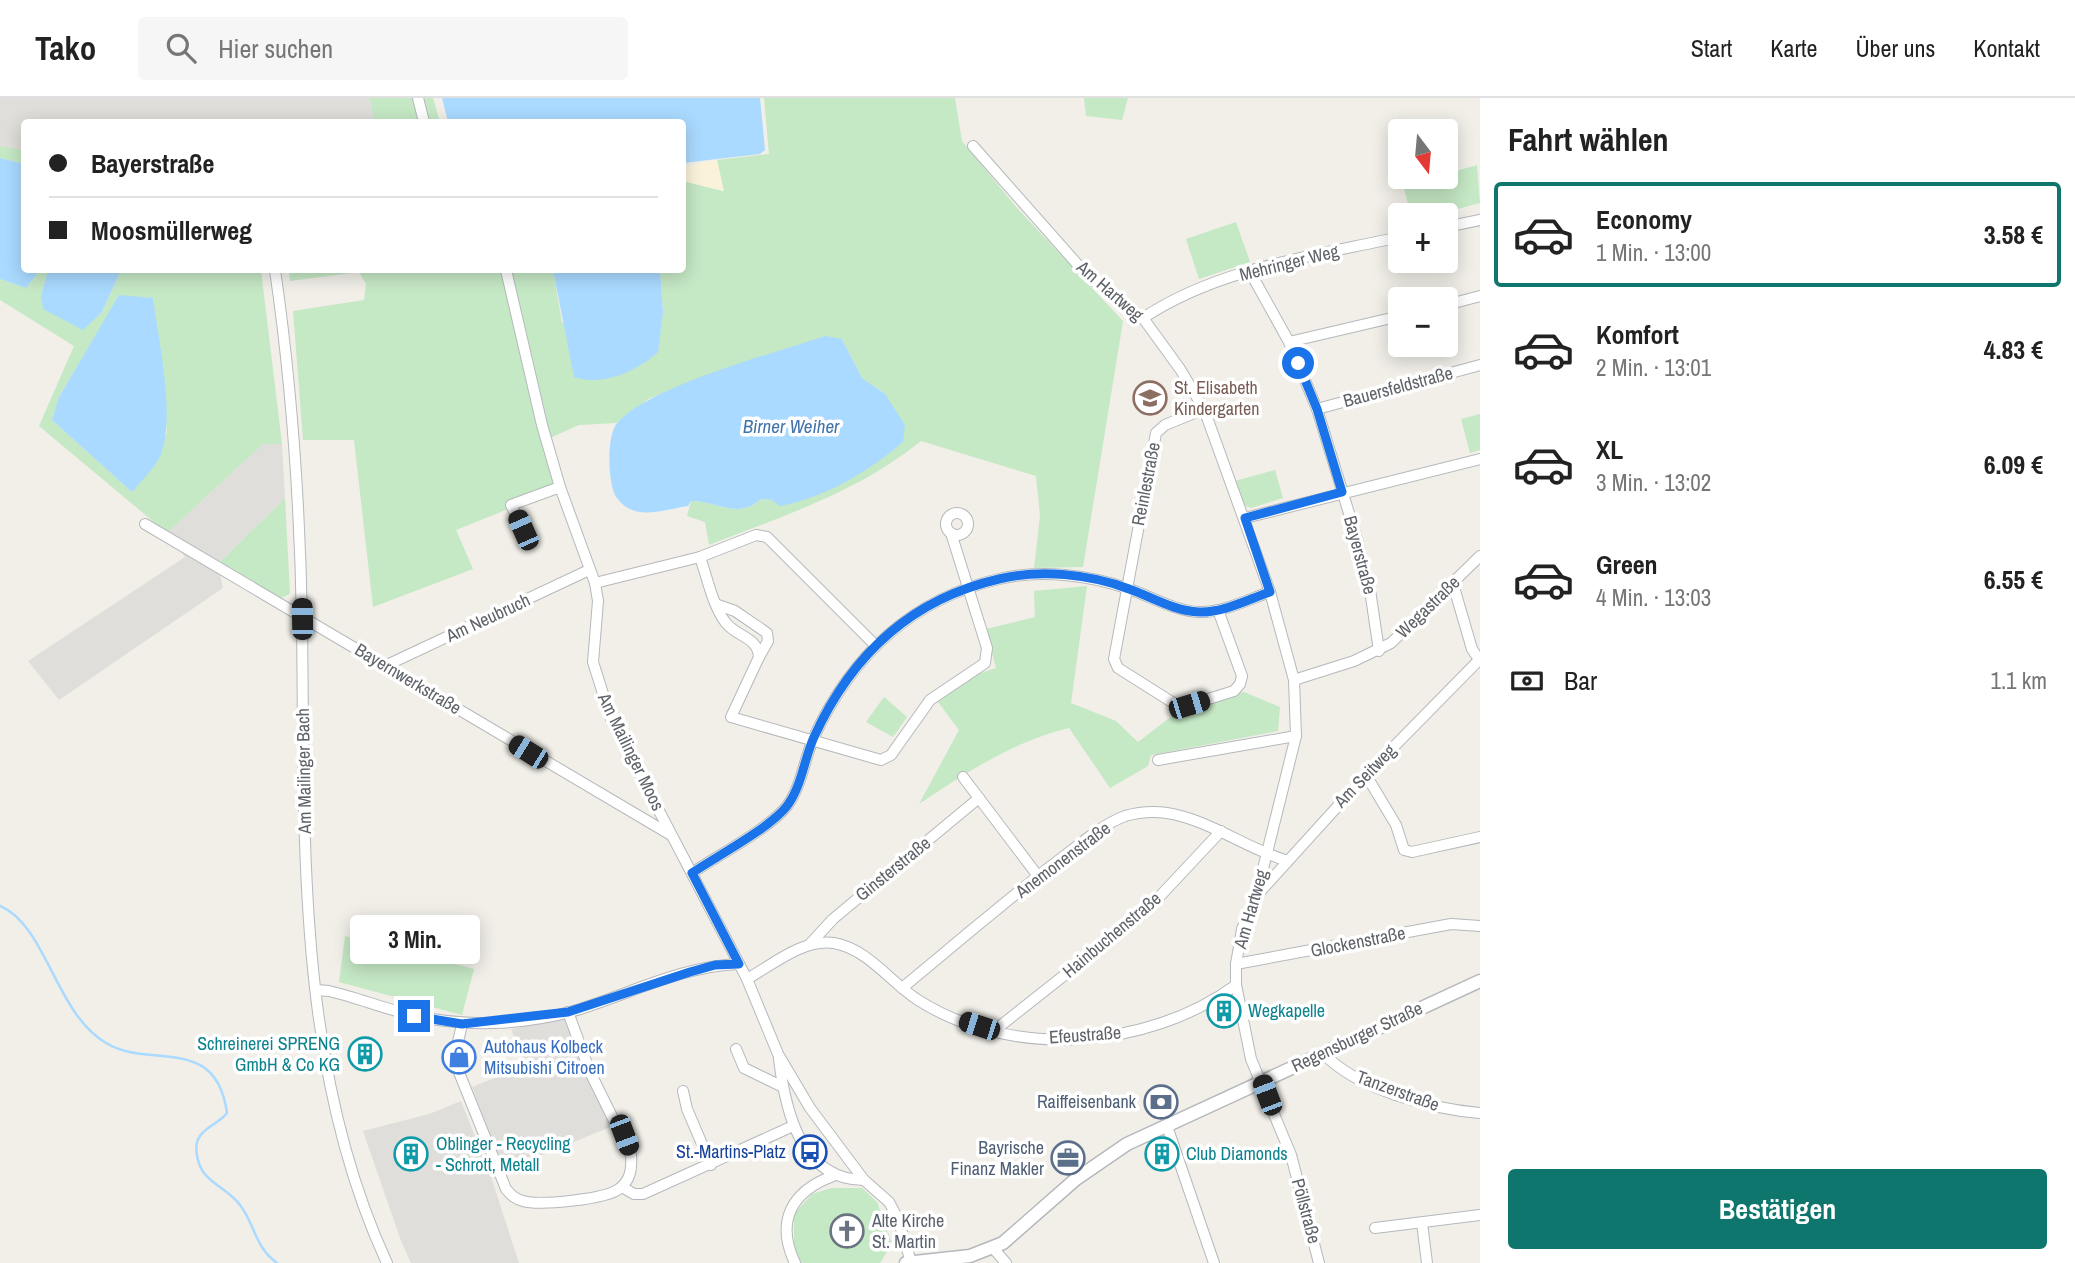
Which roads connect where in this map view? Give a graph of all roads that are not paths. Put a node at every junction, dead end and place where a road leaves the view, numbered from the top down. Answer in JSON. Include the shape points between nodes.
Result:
{"nodes":[{"id":1,"x":418,"y":98,"type":"edge"},
{"id":2,"x":423,"y":119,"type":"edge"},
{"id":3,"x":973,"y":146,"type":"dead end"},
{"id":4,"x":1480,"y":220,"type":"edge"},
{"id":5,"x":1458,"y":225,"type":"edge"},
{"id":6,"x":1388,"y":240,"type":"edge"},
{"id":7,"x":1249,"y":270,"type":"junction"},
{"id":8,"x":275,"y":273,"type":"edge"},
{"id":9,"x":507,"y":273,"type":"edge"},
{"id":10,"x":1480,"y":296,"type":"edge"},
{"id":11,"x":1458,"y":302,"type":"edge"},
{"id":12,"x":1143,"y":318,"type":"junction"},
{"id":13,"x":1388,"y":319,"type":"edge"},
{"id":14,"x":1289,"y":342,"type":"junction"},
{"id":15,"x":1480,"y":365,"type":"edge"},
{"id":16,"x":1204,"y":409,"type":"junction"},
{"id":17,"x":1317,"y":409,"type":"junction"},
{"id":18,"x":1480,"y":459,"type":"edge"},
{"id":19,"x":560,"y":487,"type":"junction"},
{"id":20,"x":1342,"y":492,"type":"junction"},
{"id":21,"x":1245,"y":518,"type":"junction"},
{"id":22,"x":145,"y":524,"type":"dead end"},
{"id":23,"x":523,"y":530,"type":"dead end"},
{"id":24,"x":951,"y":533,"type":"dead end"},
{"id":25,"x":1480,"y":556,"type":"edge"},
{"id":26,"x":700,"y":557,"type":"junction"},
{"id":27,"x":589,"y":570,"type":"junction"},
{"id":28,"x":595,"y":583,"type":"junction"},
{"id":29,"x":1453,"y":583,"type":"junction"},
{"id":30,"x":967,"y":587,"type":"junction"},
{"id":31,"x":1128,"y":588,"type":"junction"},
{"id":32,"x":1270,"y":592,"type":"junction"},
{"id":33,"x":718,"y":605,"type":"junction"},
{"id":34,"x":1218,"y":610,"type":"junction"},
{"id":35,"x":302,"y":619,"type":"junction"},
{"id":36,"x":874,"y":644,"type":"junction"},
{"id":37,"x":1379,"y":651,"type":"junction"},
{"id":38,"x":758,"y":657,"type":"junction"},
{"id":39,"x":1480,"y":660,"type":"edge"},
{"id":40,"x":387,"y":665,"type":"junction"},
{"id":41,"x":1294,"y":680,"type":"junction"},
{"id":42,"x":1296,"y":736,"type":"junction"},
{"id":43,"x":812,"y":742,"type":"junction"},
{"id":44,"x":1158,"y":760,"type":"dead end"},
{"id":45,"x":1366,"y":775,"type":"junction"},
{"id":46,"x":963,"y":777,"type":"dead end"},
{"id":47,"x":979,"y":798,"type":"junction"},
{"id":48,"x":1221,"y":831,"type":"junction"},
{"id":49,"x":671,"y":835,"type":"junction"},
{"id":50,"x":1480,"y":836,"type":"edge"},
{"id":51,"x":1266,"y":854,"type":"junction"},
{"id":52,"x":1285,"y":860,"type":"junction"},
{"id":53,"x":692,"y":873,"type":"junction"},
{"id":54,"x":1038,"y":876,"type":"junction"},
{"id":55,"x":1256,"y":897,"type":"junction"},
{"id":56,"x":1480,"y":926,"type":"edge"},
{"id":57,"x":810,"y":944,"type":"junction"},
{"id":58,"x":739,"y":964,"type":"junction"},
{"id":59,"x":1236,"y":964,"type":"junction"},
{"id":60,"x":747,"y":979,"type":"junction"},
{"id":61,"x":1480,"y":981,"type":"edge"},
{"id":62,"x":1236,"y":985,"type":"junction"},
{"id":63,"x":902,"y":988,"type":"junction"},
{"id":64,"x":316,"y":990,"type":"junction"},
{"id":65,"x":568,"y":1012,"type":"junction"},
{"id":66,"x":462,"y":1024,"type":"junction"},
{"id":67,"x":995,"y":1030,"type":"junction"},
{"id":68,"x":736,"y":1049,"type":"dead end"},
{"id":69,"x":1323,"y":1053,"type":"junction"},
{"id":70,"x":778,"y":1055,"type":"junction"},
{"id":71,"x":1262,"y":1082,"type":"junction"},
{"id":72,"x":783,"y":1087,"type":"junction"},
{"id":73,"x":683,"y":1091,"type":"dead end"},
{"id":74,"x":810,"y":1108,"type":"junction"},
{"id":75,"x":1480,"y":1113,"type":"edge"},
{"id":76,"x":793,"y":1126,"type":"junction"},
{"id":77,"x":1167,"y":1126,"type":"junction"},
{"id":78,"x":711,"y":1165,"type":"junction"},
{"id":79,"x":833,"y":1176,"type":"junction"},
{"id":80,"x":864,"y":1180,"type":"junction"},
{"id":81,"x":622,"y":1187,"type":"junction"},
{"id":82,"x":1480,"y":1215,"type":"edge"},
{"id":83,"x":1422,"y":1223,"type":"junction"},
{"id":84,"x":1375,"y":1228,"type":"dead end"},
{"id":85,"x":993,"y":1248,"type":"junction"},
{"id":86,"x":908,"y":1262,"type":"edge"},
{"id":87,"x":387,"y":1263,"type":"edge"},
{"id":88,"x":795,"y":1263,"type":"edge"},
{"id":89,"x":1006,"y":1263,"type":"edge"},
{"id":90,"x":1214,"y":1263,"type":"edge"},
{"id":91,"x":1320,"y":1263,"type":"edge"},
{"id":92,"x":1427,"y":1263,"type":"edge"}],
"edges":[{"from":1,"to":2,"type":"street"},
{"from":3,"to":12,"type":"street","name":"Am Hartweg","via":[[1086,274]]},
{"from":4,"to":5,"type":"street"},
{"from":6,"to":7,"type":"street","name":"Mehringer Weg"},
{"from":7,"to":12,"type":"street","name":"Mehringer Weg","via":[[1164,304]]},
{"from":7,"to":14,"type":"street","name":"Bayerstraße"},
{"from":8,"to":35,"type":"street","name":"Am Mailinger Bach","via":[[293,426]]},
{"from":9,"to":19,"type":"street","name":"Am Mailinger Moos"},
{"from":10,"to":11,"type":"street"},
{"from":12,"to":16,"type":"street","name":"Am Hartweg"},
{"from":13,"to":14,"type":"street"},
{"from":14,"to":17,"type":"street","name":"Bayerstraße"},
{"from":15,"to":17,"type":"street","name":"Bauersfeldstraße"},
{"from":16,"to":21,"type":"street","name":"Am Hartweg"},
{"from":16,"to":31,"type":"street","name":"Reinlestraße","via":[[1156,433]]},
{"from":17,"to":20,"type":"street","name":"Bayerstraße"},
{"from":18,"to":20,"type":"street"},
{"from":19,"to":23,"type":"street","via":[[511,505]]},
{"from":19,"to":27,"type":"street","name":"Am Mailinger Moos"},
{"from":20,"to":21,"type":"street"},
{"from":20,"to":37,"type":"street","name":"Bayerstraße","via":[[1370,590]]},
{"from":21,"to":32,"type":"street","name":"Am Hartweg"},
{"from":22,"to":35,"type":"street","name":"Bayernwerkstraße"},
{"from":24,"to":30,"type":"street"},
{"from":25,"to":29,"type":"street","name":"Wegastraße"},
{"from":26,"to":28,"type":"street"},
{"from":26,"to":33,"type":"street"},
{"from":26,"to":36,"type":"street","via":[[756,535],[767,537]]},
{"from":27,"to":28,"type":"street","name":"Am Mailinger Moos"},
{"from":27,"to":40,"type":"street","name":"Am Neubruch"},
{"from":28,"to":49,"type":"street","name":"Am Mailinger Moos","via":[[596,679],[611,719]]},
{"from":29,"to":37,"type":"street","name":"Wegastraße"},
{"from":29,"to":39,"type":"street","via":[[1472,649]]},
{"from":30,"to":31,"type":"street","via":[[1034,574],[1094,579]]},
{"from":30,"to":36,"type":"street","via":[[916,612]]},
{"from":30,"to":43,"type":"street","via":[[987,648],[982,667],[930,700],[887,759],[873,760]]},
{"from":31,"to":34,"type":"street","via":[[1182,610]]},
{"from":31,"to":34,"type":"street","via":[[1114,659],[1118,668],[1175,704],[1189,705],[1234,691],[1240,684]]},
{"from":32,"to":34,"type":"street"},
{"from":32,"to":41,"type":"street","name":"Am Hartweg"},
{"from":33,"to":38,"type":"street","via":[[726,624],[754,643]]},
{"from":33,"to":38,"type":"street","via":[[766,633],[768,641]]},
{"from":35,"to":40,"type":"street","name":"Bayernwerkstraße"},
{"from":35,"to":64,"type":"street","name":"Am Mailinger Bach","via":[[306,868]]},
{"from":36,"to":43,"type":"street","via":[[829,705]]},
{"from":37,"to":41,"type":"street","name":"Wegastraße"},
{"from":38,"to":43,"type":"street","via":[[731,717]]},
{"from":39,"to":45,"type":"street","name":"Am Seitweg"},
{"from":40,"to":49,"type":"street","name":"Bayernwerkstraße"},
{"from":41,"to":42,"type":"street","name":"Am Hartweg"},
{"from":42,"to":44,"type":"street"},
{"from":42,"to":51,"type":"street","name":"Am Hartweg"},
{"from":43,"to":53,"type":"street","via":[[787,807]]},
{"from":45,"to":50,"type":"street","via":[[1396,825],[1404,850]]},
{"from":45,"to":52,"type":"street","name":"Am Seitweg"},
{"from":46,"to":47,"type":"street"},
{"from":47,"to":54,"type":"street"},
{"from":47,"to":57,"type":"street","name":"Ginsterstraße","via":[[833,919]]},
{"from":48,"to":51,"type":"street","name":"Anemonenstraße"},
{"from":48,"to":54,"type":"street","name":"Anemonenstraße","via":[[1167,813],[1143,812],[1103,827]]},
{"from":48,"to":67,"type":"street","name":"Hainbuchenstraße","via":[[1147,909]]},
{"from":49,"to":53,"type":"street","name":"Am Mailinger Moos"},
{"from":51,"to":52,"type":"street","name":"Anemonenstraße"},
{"from":51,"to":55,"type":"street","name":"Am Hartweg"},
{"from":52,"to":55,"type":"street","name":"Am Seitweg"},
{"from":53,"to":58,"type":"street","name":"Am Mailinger Moos"},
{"from":54,"to":63,"type":"street","name":"Anemonenstraße"},
{"from":55,"to":59,"type":"street","name":"Am Hartweg","via":[[1242,929]]},
{"from":56,"to":59,"type":"street","name":"Glockenstraße","via":[[1451,925]]},
{"from":57,"to":60,"type":"street"},
{"from":57,"to":63,"type":"street","name":"Efeustraße","via":[[834,943],[856,952]]},
{"from":58,"to":60,"type":"street","name":"Am Mailinger Moos"},
{"from":58,"to":65,"type":"street","via":[[690,972]]},
{"from":59,"to":62,"type":"street","name":"Am Hartweg"},
{"from":60,"to":70,"type":"street","name":"Am Mailinger Moos"},
{"from":61,"to":69,"type":"street","name":"Regensburger Straße"},
{"from":62,"to":67,"type":"street","name":"Efeustraße","via":[[1191,1014],[1129,1032],[1056,1040]]},
{"from":62,"to":71,"type":"street","name":"Am Hartweg","via":[[1251,1059]]},
{"from":63,"to":67,"type":"street","name":"Efeustraße","via":[[933,1008]]},
{"from":64,"to":66,"type":"street"},
{"from":64,"to":87,"type":"street","name":"Am Mailinger Bach","via":[[341,1130]]},
{"from":65,"to":66,"type":"street"},
{"from":65,"to":81,"type":"street","via":[[590,1072],[631,1155],[632,1167]]},
{"from":66,"to":81,"type":"street","via":[[456,1069],[512,1197],[540,1202],[604,1196]]},
{"from":68,"to":72,"type":"street","via":[[744,1068]]},
{"from":69,"to":71,"type":"street","name":"Regensburger Straße"},
{"from":69,"to":75,"type":"street","name":"Tanzerstraße","via":[[1335,1065],[1371,1084],[1428,1104]]},
{"from":70,"to":72,"type":"street","name":"Am Mailinger Moos"},
{"from":70,"to":74,"type":"street","name":"Am Mailinger Moos"},
{"from":71,"to":77,"type":"street","name":"Regensburger Straße"},
{"from":71,"to":91,"type":"street","name":"Pöllstraße","via":[[1291,1155]]},
{"from":72,"to":76,"type":"street","name":"Am Mailinger Moos"},
{"from":73,"to":78,"type":"street"},
{"from":74,"to":76,"type":"street","via":[[796,1110]]},
{"from":74,"to":80,"type":"street","name":"Am Mailinger Moos"},
{"from":76,"to":78,"type":"street"},
{"from":76,"to":79,"type":"street","name":"Am Mailinger Moos"},
{"from":77,"to":85,"type":"street","name":"Regensburger Straße","via":[[1107,1156],[1016,1234]]},
{"from":77,"to":90,"type":"street"},
{"from":78,"to":81,"type":"street","via":[[643,1194]]},
{"from":79,"to":80,"type":"street","name":"Am Mailinger Moos"},
{"from":79,"to":88,"type":"street","via":[[800,1192],[792,1206],[787,1244]]},
{"from":80,"to":86,"type":"street","name":"Am Mailinger Moos","via":[[879,1191],[898,1219]]},
{"from":82,"to":83,"type":"street"},
{"from":83,"to":84,"type":"street"},
{"from":83,"to":92,"type":"street"},
{"from":85,"to":86,"type":"street","name":"Regensburger Straße","via":[[970,1256]]},
{"from":85,"to":89,"type":"street"}]}
